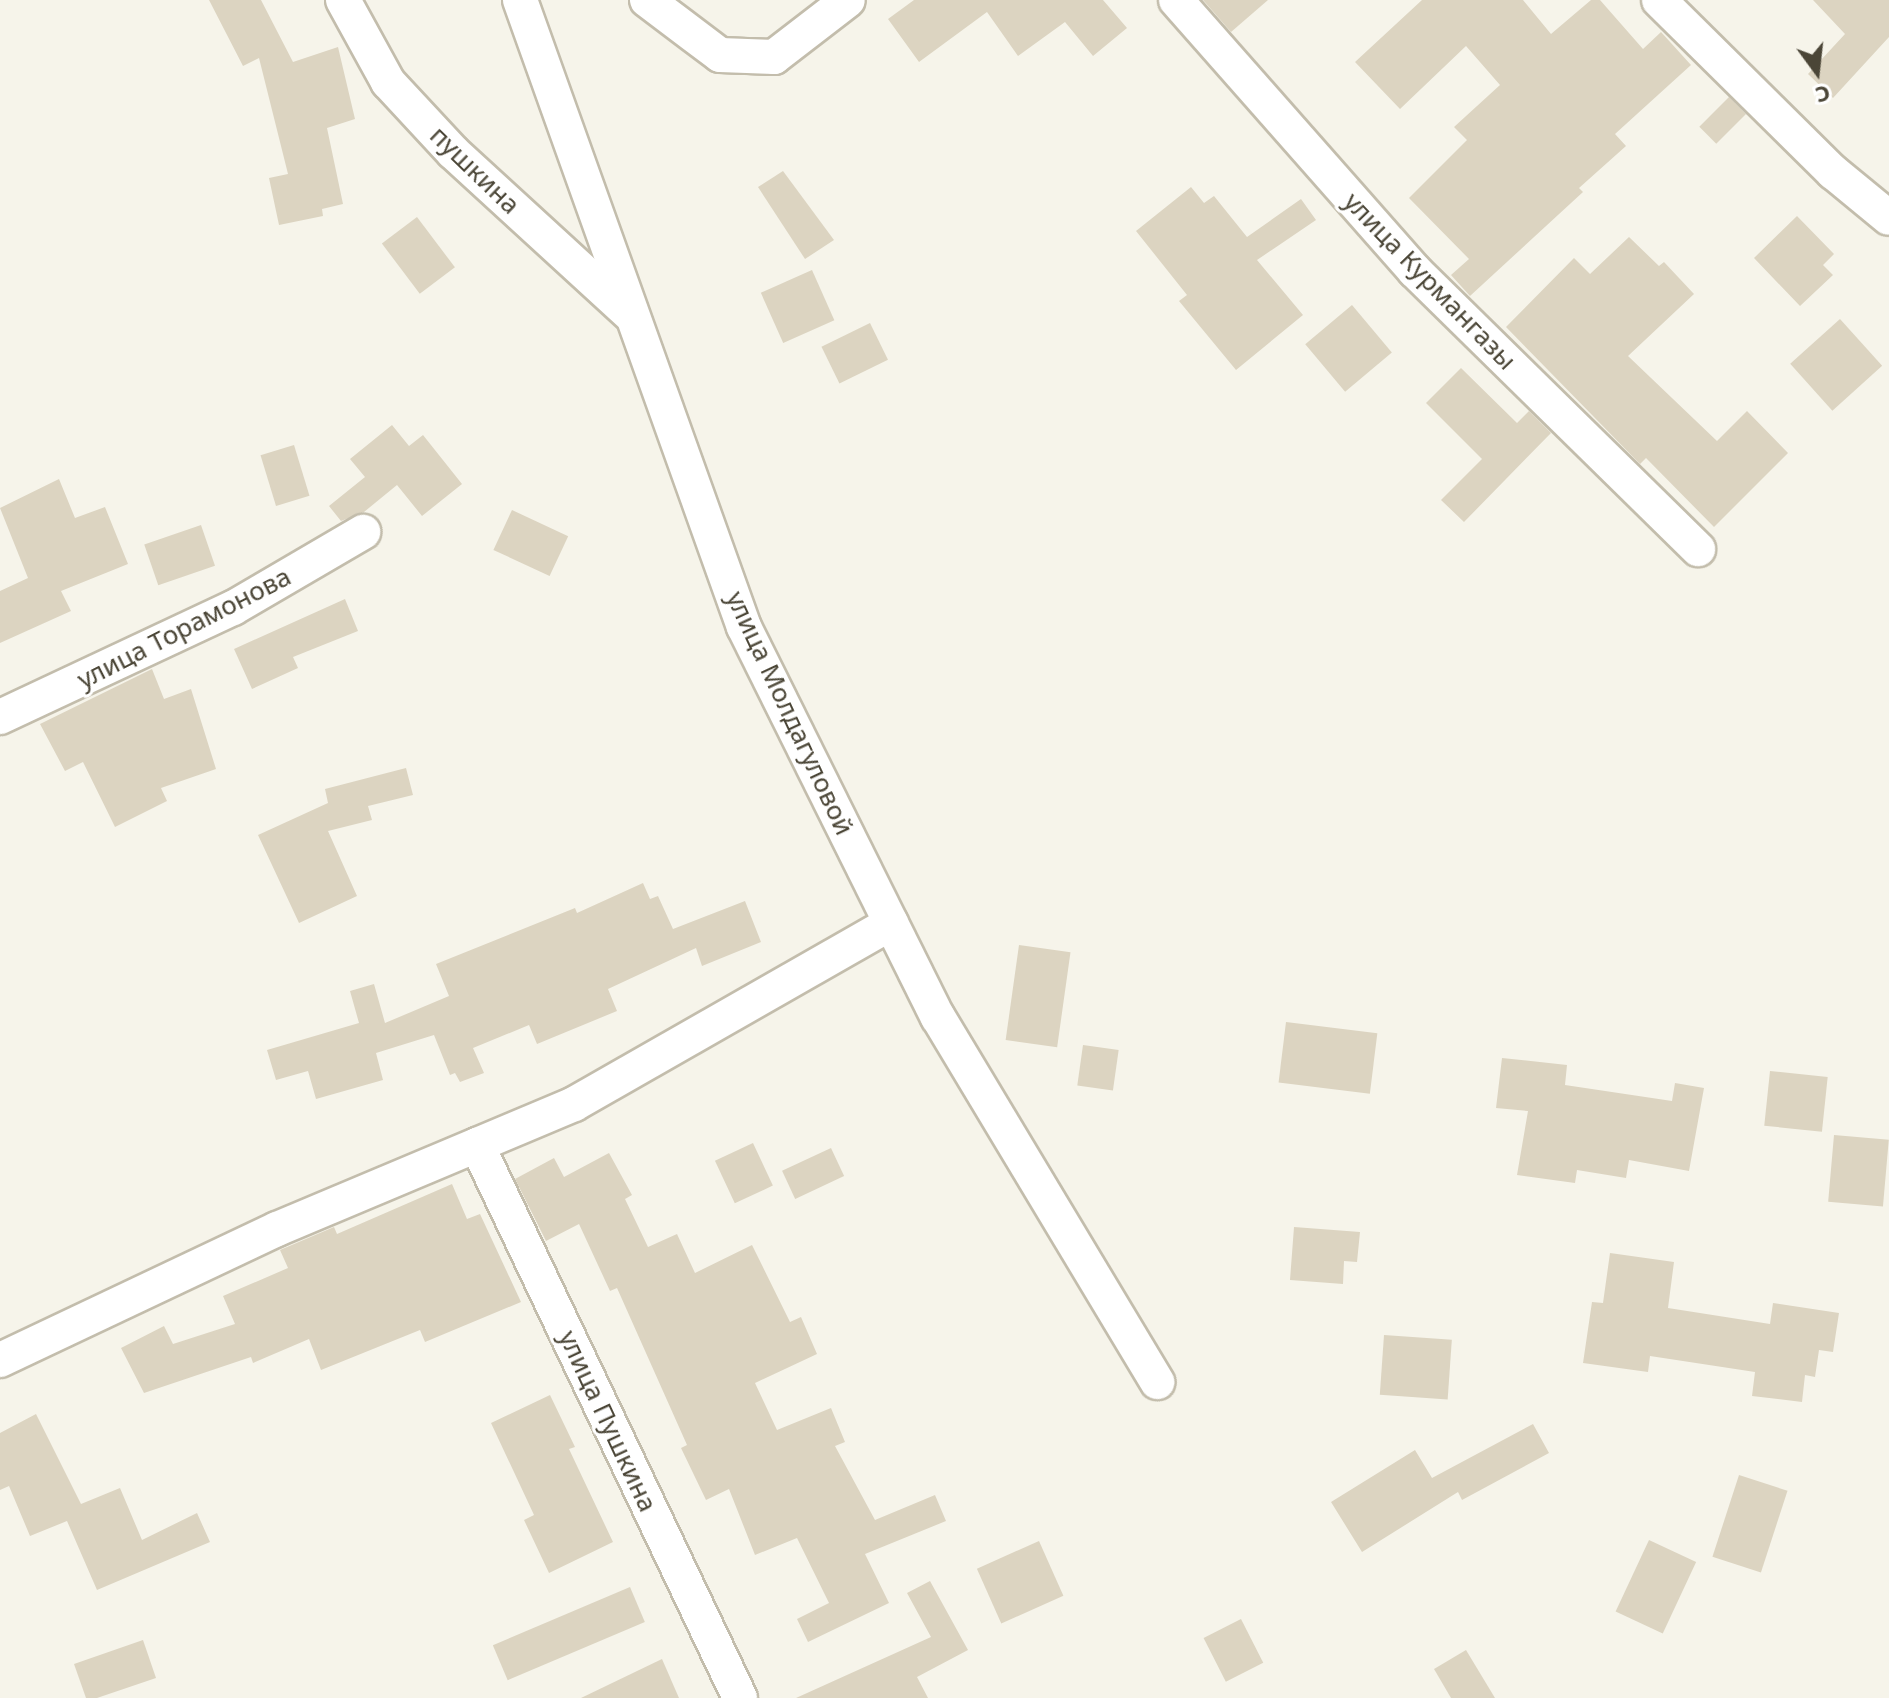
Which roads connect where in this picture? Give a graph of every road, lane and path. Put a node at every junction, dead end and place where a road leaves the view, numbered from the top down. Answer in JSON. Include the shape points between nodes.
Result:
{"nodes":[{"id":1,"x":343,"y":0,"type":"edge"},
{"id":2,"x":520,"y":0,"type":"edge"},
{"id":3,"x":647,"y":0,"type":"edge"},
{"id":4,"x":848,"y":0,"type":"edge"},
{"id":5,"x":1176,"y":0,"type":"edge"},
{"id":6,"x":1659,"y":0,"type":"edge"},
{"id":7,"x":1889,"y":218,"type":"edge"},
{"id":8,"x":633,"y":317,"type":"junction"},
{"id":9,"x":363,"y":532,"type":"dead end"},
{"id":10,"x":1698,"y":549,"type":"dead end"},
{"id":11,"x":0,"y":717,"type":"edge"},
{"id":12,"x":891,"y":923,"type":"junction"},
{"id":13,"x":477,"y":1145,"type":"junction"},
{"id":14,"x":0,"y":1360,"type":"edge"},
{"id":15,"x":1157,"y":1382,"type":"dead end"},
{"id":16,"x":740,"y":1698,"type":"edge"}],
"edges":[{"from":1,"to":8,"type":"street","name":"пушкина","via":[[388,82],[453,152]]},
{"from":2,"to":8,"type":"street","name":"улица Молдагуловой"},
{"from":3,"to":4,"type":"street","via":[[720,55],[774,57]]},
{"from":5,"to":10,"type":"street","name":"улица Курмангазы","via":[[1415,271]]},
{"from":6,"to":7,"type":"street","via":[[1833,172]]},
{"from":8,"to":12,"type":"street","name":"улица Молдагуловой","via":[[744,627]]},
{"from":9,"to":11,"type":"street","name":"улица Торамонова","via":[[233,608]]},
{"from":12,"to":13,"type":"street","via":[[574,1104]]},
{"from":12,"to":15,"type":"street","name":"улица Молдагуловой","via":[[938,1017]]},
{"from":13,"to":14,"type":"street","via":[[277,1229]]},
{"from":13,"to":16,"type":"street","name":"улица Пушкина"}]}
